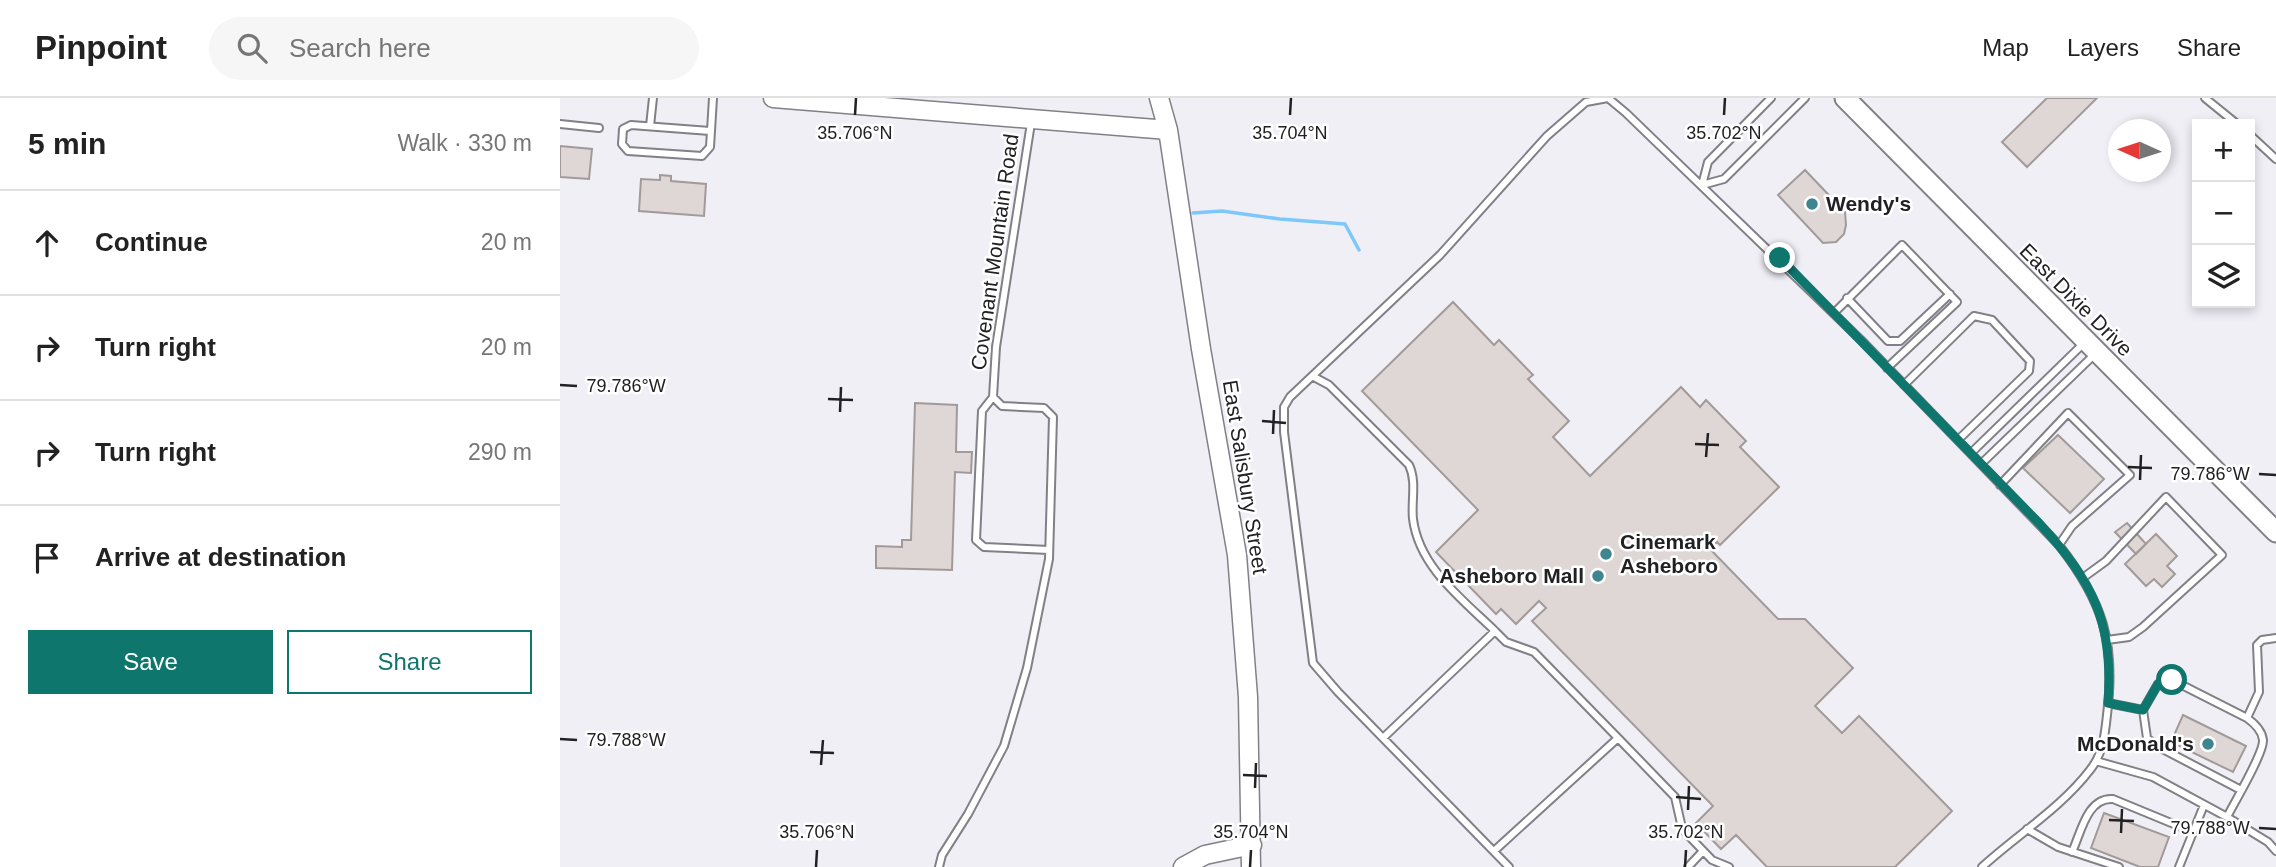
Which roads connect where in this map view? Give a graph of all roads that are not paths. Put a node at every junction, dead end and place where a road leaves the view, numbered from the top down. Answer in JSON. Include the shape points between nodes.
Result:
{"nodes":[{"id":1,"x":653,"y":98,"type":"edge"},
{"id":2,"x":713,"y":98,"type":"edge"},
{"id":3,"x":774,"y":98,"type":"edge"},
{"id":4,"x":1159,"y":98,"type":"edge"},
{"id":5,"x":1771,"y":98,"type":"edge"},
{"id":6,"x":1805,"y":98,"type":"edge"},
{"id":7,"x":1844,"y":98,"type":"edge"},
{"id":8,"x":2205,"y":98,"type":"edge"},
{"id":9,"x":915,"y":104,"type":"edge"},
{"id":10,"x":1032,"y":119,"type":"junction"},
{"id":11,"x":2231,"y":119,"type":"edge"},
{"id":12,"x":560,"y":124,"type":"edge"},
{"id":13,"x":650,"y":126,"type":"junction"},
{"id":14,"x":599,"y":128,"type":"dead end"},
{"id":15,"x":1168,"y":130,"type":"junction"},
{"id":16,"x":710,"y":131,"type":"junction"},
{"id":17,"x":2255,"y":140,"type":"edge"},
{"id":18,"x":2276,"y":159,"type":"edge"},
{"id":19,"x":1702,"y":185,"type":"junction"},
{"id":20,"x":1950,"y":295,"type":"junction"},
{"id":21,"x":1847,"y":298,"type":"junction"},
{"id":22,"x":1834,"y":313,"type":"junction"},
{"id":23,"x":2091,"y":347,"type":"junction"},
{"id":24,"x":1887,"y":368,"type":"junction"},
{"id":25,"x":1314,"y":377,"type":"junction"},
{"id":26,"x":1904,"y":385,"type":"junction"},
{"id":27,"x":993,"y":397,"type":"junction"},
{"id":28,"x":1958,"y":440,"type":"junction"},
{"id":29,"x":1971,"y":453,"type":"junction"},
{"id":30,"x":1981,"y":464,"type":"junction"},
{"id":31,"x":2000,"y":485,"type":"junction"},
{"id":32,"x":2276,"y":532,"type":"edge"},
{"id":33,"x":2059,"y":545,"type":"junction"},
{"id":34,"x":1049,"y":550,"type":"junction"},
{"id":35,"x":2084,"y":577,"type":"junction"},
{"id":36,"x":1494,"y":631,"type":"junction"},
{"id":37,"x":2276,"y":638,"type":"edge"},
{"id":38,"x":2107,"y":640,"type":"junction"},
{"id":39,"x":2108,"y":703,"type":"junction"},
{"id":40,"x":2143,"y":710,"type":"junction"},
{"id":41,"x":2247,"y":718,"type":"junction"},
{"id":42,"x":1618,"y":737,"type":"junction"},
{"id":43,"x":1383,"y":738,"type":"junction"},
{"id":44,"x":2096,"y":761,"type":"junction"},
{"id":45,"x":2241,"y":790,"type":"junction"},
{"id":46,"x":2204,"y":805,"type":"junction"},
{"id":47,"x":2227,"y":817,"type":"junction"},
{"id":48,"x":2027,"y":829,"type":"junction"},
{"id":49,"x":2193,"y":832,"type":"junction"},
{"id":50,"x":2268,"y":842,"type":"junction"},
{"id":51,"x":2276,"y":844,"type":"edge"},
{"id":52,"x":1252,"y":845,"type":"junction"},
{"id":53,"x":1494,"y":851,"type":"junction"},
{"id":54,"x":1703,"y":851,"type":"junction"},
{"id":55,"x":2276,"y":851,"type":"edge"},
{"id":56,"x":2072,"y":852,"type":"junction"},
{"id":57,"x":939,"y":867,"type":"edge"},
{"id":58,"x":1183,"y":867,"type":"edge"},
{"id":59,"x":1251,"y":867,"type":"edge"},
{"id":60,"x":1509,"y":867,"type":"edge"},
{"id":61,"x":1688,"y":867,"type":"edge"},
{"id":62,"x":1729,"y":867,"type":"edge"},
{"id":63,"x":1982,"y":867,"type":"edge"},
{"id":64,"x":2119,"y":867,"type":"edge"},
{"id":65,"x":2179,"y":867,"type":"edge"}],
"edges":[{"from":1,"to":13,"type":"lane"},
{"from":2,"to":16,"type":"lane"},
{"from":3,"to":9,"type":"main road"},
{"from":4,"to":15,"type":"main road","name":"East Salisbury Street"},
{"from":5,"to":19,"type":"lane","via":[[1708,162]]},
{"from":6,"to":19,"type":"lane","via":[[1724,179]]},
{"from":7,"to":23,"type":"main road","name":"East Dixie Drive"},
{"from":8,"to":11,"type":"lane"},
{"from":9,"to":10,"type":"main road"},
{"from":10,"to":15,"type":"main road"},
{"from":10,"to":27,"type":"lane","name":"Covenant Mountain Road","via":[[996,347]]},
{"from":12,"to":14,"type":"lane"},
{"from":13,"to":16,"type":"lane"},
{"from":13,"to":16,"type":"lane","via":[[623,129],[622,144],[628,151],[702,156],[710,147]]},
{"from":15,"to":52,"type":"main road","name":"East Salisbury Street","via":[[1237,555],[1248,697]]},
{"from":17,"to":18,"type":"lane"},
{"from":19,"to":22,"type":"lane"},
{"from":19,"to":25,"type":"lane","via":[[1608,98],[1586,102],[1548,136],[1440,255]]},
{"from":20,"to":21,"type":"lane","via":[[1900,341],[1888,341]]},
{"from":20,"to":21,"type":"lane","via":[[1902,245]]},
{"from":20,"to":24,"type":"lane","via":[[1957,302]]},
{"from":21,"to":22,"type":"lane"},
{"from":22,"to":24,"type":"lane"},
{"from":23,"to":29,"type":"lane"},
{"from":23,"to":30,"type":"lane"},
{"from":23,"to":32,"type":"main road","name":"East Dixie Drive"},
{"from":24,"to":26,"type":"lane"},
{"from":25,"to":36,"type":"lane","via":[[1329,385],[1409,465],[1413,517],[1423,554]]},
{"from":25,"to":43,"type":"lane","via":[[1290,397],[1283,422],[1311,657],[1321,675]]},
{"from":26,"to":28,"type":"lane"},
{"from":26,"to":28,"type":"lane","via":[[1974,316],[1992,320],[2030,361],[2029,371]]},
{"from":27,"to":34,"type":"lane","name":"Covenant Mountain Road","via":[[1002,406],[1044,408],[1053,416]]},
{"from":27,"to":34,"type":"lane","via":[[982,411],[976,540],[984,547]]},
{"from":28,"to":29,"type":"lane"},
{"from":29,"to":30,"type":"lane"},
{"from":30,"to":31,"type":"lane"},
{"from":31,"to":33,"type":"lane"},
{"from":31,"to":33,"type":"lane","via":[[2068,413],[2130,475],[2072,526]]},
{"from":33,"to":35,"type":"lane"},
{"from":34,"to":57,"type":"lane","name":"Covenant Mountain Road","via":[[1027,668],[1004,746]]},
{"from":35,"to":38,"type":"lane"},
{"from":35,"to":38,"type":"lane","via":[[2106,561],[2166,497],[2222,555],[2129,637]]},
{"from":36,"to":42,"type":"lane","via":[[1506,642],[1534,652]]},
{"from":36,"to":43,"type":"lane"},
{"from":37,"to":41,"type":"lane","via":[[2257,645],[2259,692]]},
{"from":38,"to":39,"type":"lane"},
{"from":39,"to":40,"type":"lane"},
{"from":39,"to":44,"type":"lane"},
{"from":40,"to":41,"type":"lane","via":[[2154,688],[2168,680]]},
{"from":40,"to":45,"type":"lane","via":[[2150,742]]},
{"from":41,"to":45,"type":"lane","via":[[2256,724],[2263,740]]},
{"from":42,"to":53,"type":"lane"},
{"from":42,"to":54,"type":"lane","via":[[1675,797],[1682,828]]},
{"from":43,"to":53,"type":"lane"},
{"from":44,"to":46,"type":"lane","via":[[2153,776]]},
{"from":44,"to":48,"type":"lane","via":[[2064,798]]},
{"from":45,"to":47,"type":"lane"},
{"from":46,"to":47,"type":"lane"},
{"from":46,"to":49,"type":"lane"},
{"from":47,"to":50,"type":"lane"},
{"from":48,"to":56,"type":"lane"},
{"from":48,"to":63,"type":"lane"},
{"from":49,"to":56,"type":"lane","via":[[2106,798],[2093,805]]},
{"from":49,"to":65,"type":"lane"},
{"from":50,"to":51,"type":"lane"},
{"from":50,"to":55,"type":"lane"},
{"from":52,"to":58,"type":"main road","via":[[1205,855]]},
{"from":52,"to":59,"type":"main road","name":"East Salisbury Street"},
{"from":53,"to":60,"type":"lane"},
{"from":54,"to":61,"type":"lane"},
{"from":54,"to":62,"type":"lane"},
{"from":56,"to":64,"type":"lane"}]}
